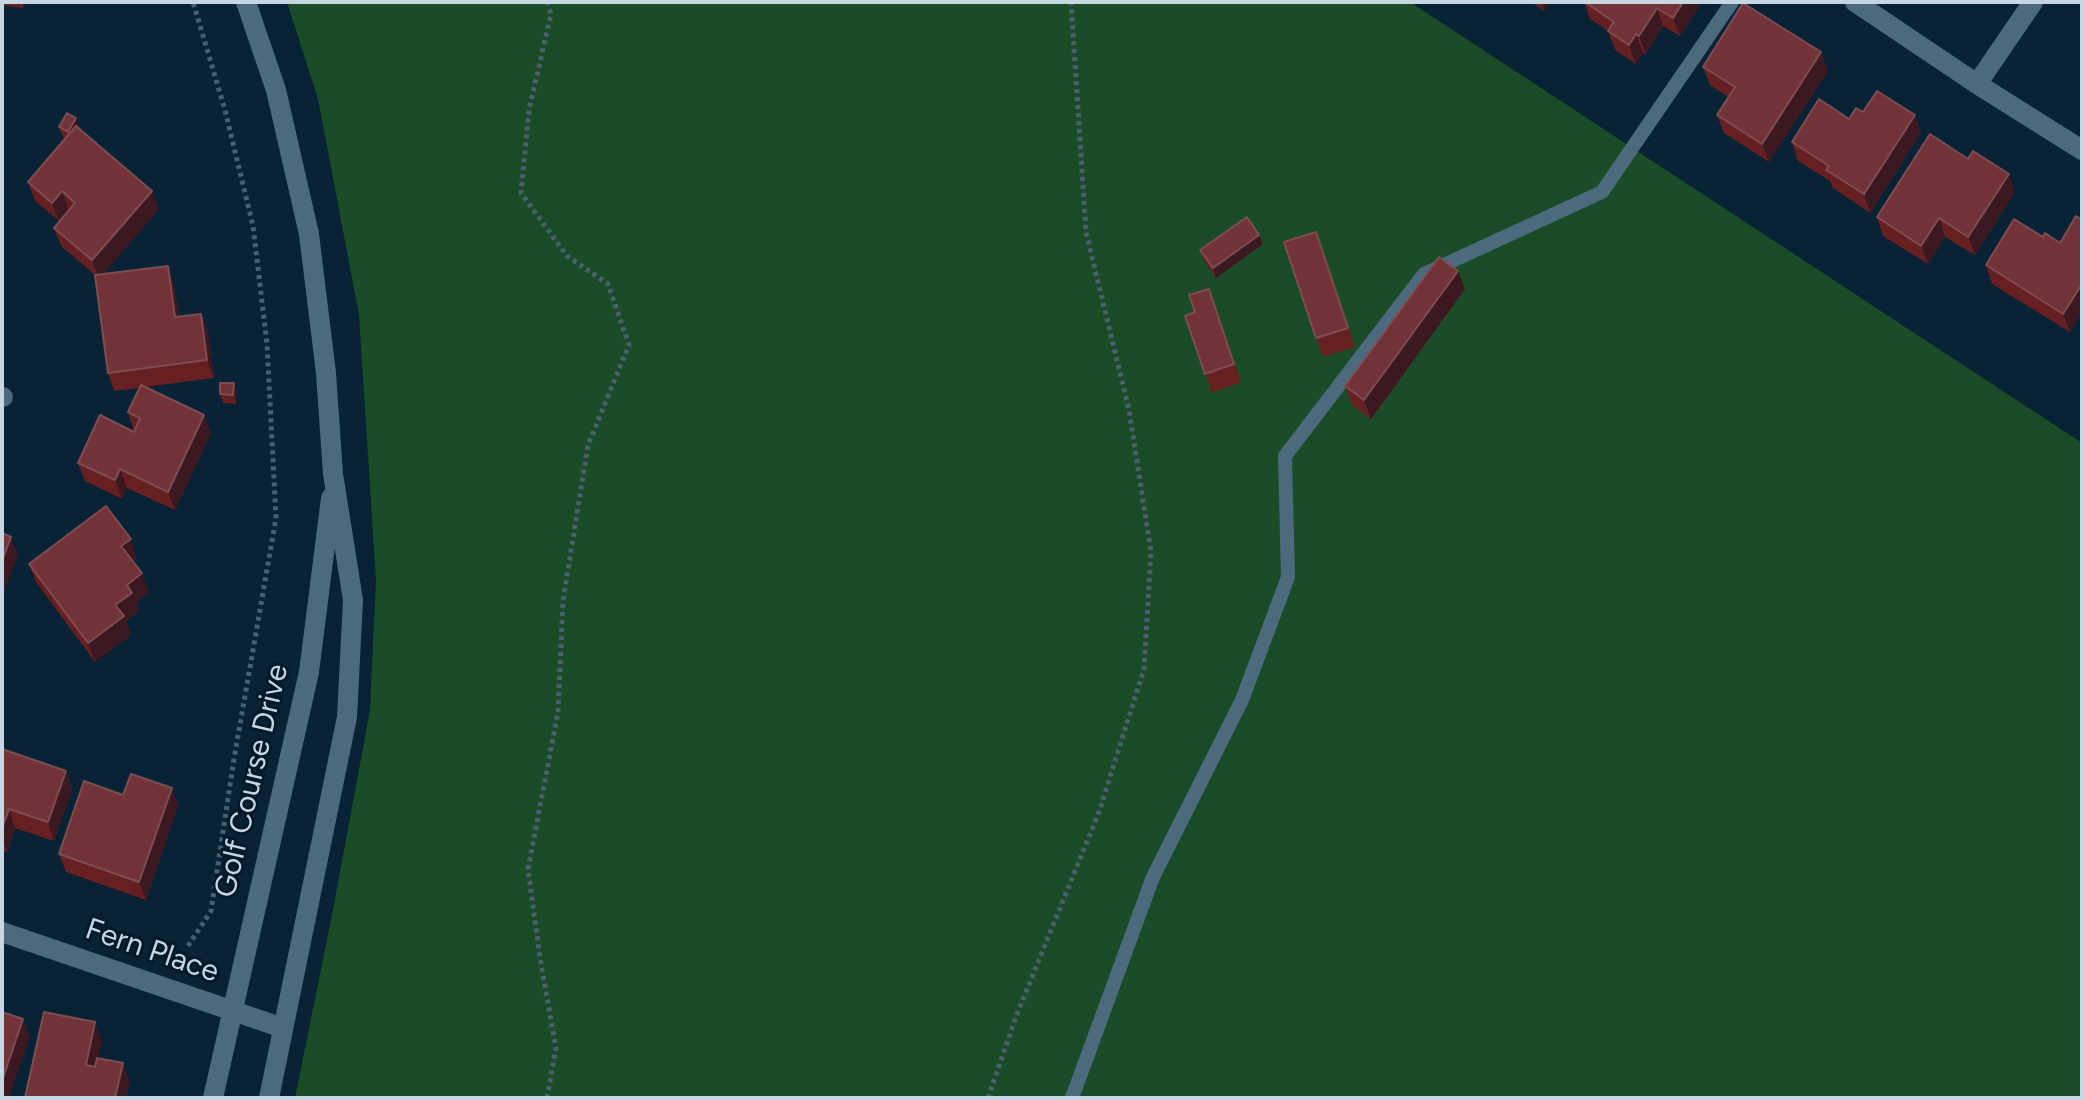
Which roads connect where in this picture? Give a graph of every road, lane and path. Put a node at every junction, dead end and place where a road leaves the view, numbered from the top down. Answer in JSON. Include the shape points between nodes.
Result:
{"nodes":[{"id":1,"x":193,"y":2,"type":"edge"},
{"id":2,"x":246,"y":2,"type":"edge"},
{"id":3,"x":547,"y":2,"type":"edge"},
{"id":4,"x":1071,"y":2,"type":"edge"},
{"id":5,"x":1732,"y":2,"type":"edge"},
{"id":6,"x":1855,"y":2,"type":"edge"},
{"id":7,"x":2033,"y":2,"type":"edge"},
{"id":8,"x":1977,"y":84,"type":"junction"},
{"id":9,"x":2082,"y":150,"type":"edge"},
{"id":10,"x":333,"y":474,"type":"junction"},
{"id":11,"x":2,"y":932,"type":"edge"},
{"id":12,"x":188,"y":946,"type":"dead end"},
{"id":13,"x":231,"y":1010,"type":"junction"},
{"id":14,"x":283,"y":1028,"type":"junction"},
{"id":15,"x":213,"y":1098,"type":"edge"},
{"id":16,"x":269,"y":1098,"type":"edge"},
{"id":17,"x":547,"y":1098,"type":"edge"},
{"id":18,"x":988,"y":1098,"type":"edge"},
{"id":19,"x":1072,"y":1098,"type":"edge"}],
"edges":[{"from":1,"to":12,"type":"path","via":[[253,226],[267,344],[276,518],[211,911]]},
{"from":2,"to":10,"type":"street","name":"Golf Course Drive","via":[[276,90],[309,234]]},
{"from":3,"to":17,"type":"path","via":[[551,14],[529,110],[521,193],[567,256],[608,284],[629,345],[588,445],[563,601],[558,712],[528,869],[556,1048]]},
{"from":4,"to":18,"type":"path","via":[[1086,232],[1129,410],[1151,552],[1144,669],[1099,812]]},
{"from":5,"to":19,"type":"lane","via":[[1602,192],[1424,274],[1285,456],[1288,577],[1242,700],[1153,877]]},
{"from":6,"to":8,"type":"street"},
{"from":7,"to":8,"type":"street"},
{"from":8,"to":9,"type":"street"},
{"from":10,"to":13,"type":"street","name":"Golf Course Drive","via":[[309,672]]},
{"from":10,"to":14,"type":"street","name":"Golf Course Drive","via":[[353,600],[347,717]]},
{"from":11,"to":13,"type":"street","name":"Fern Place"},
{"from":13,"to":14,"type":"street","name":"Fern Place"},
{"from":13,"to":15,"type":"street","name":"Golf Course Drive"},
{"from":14,"to":16,"type":"street","name":"Golf Course Drive"}]}
